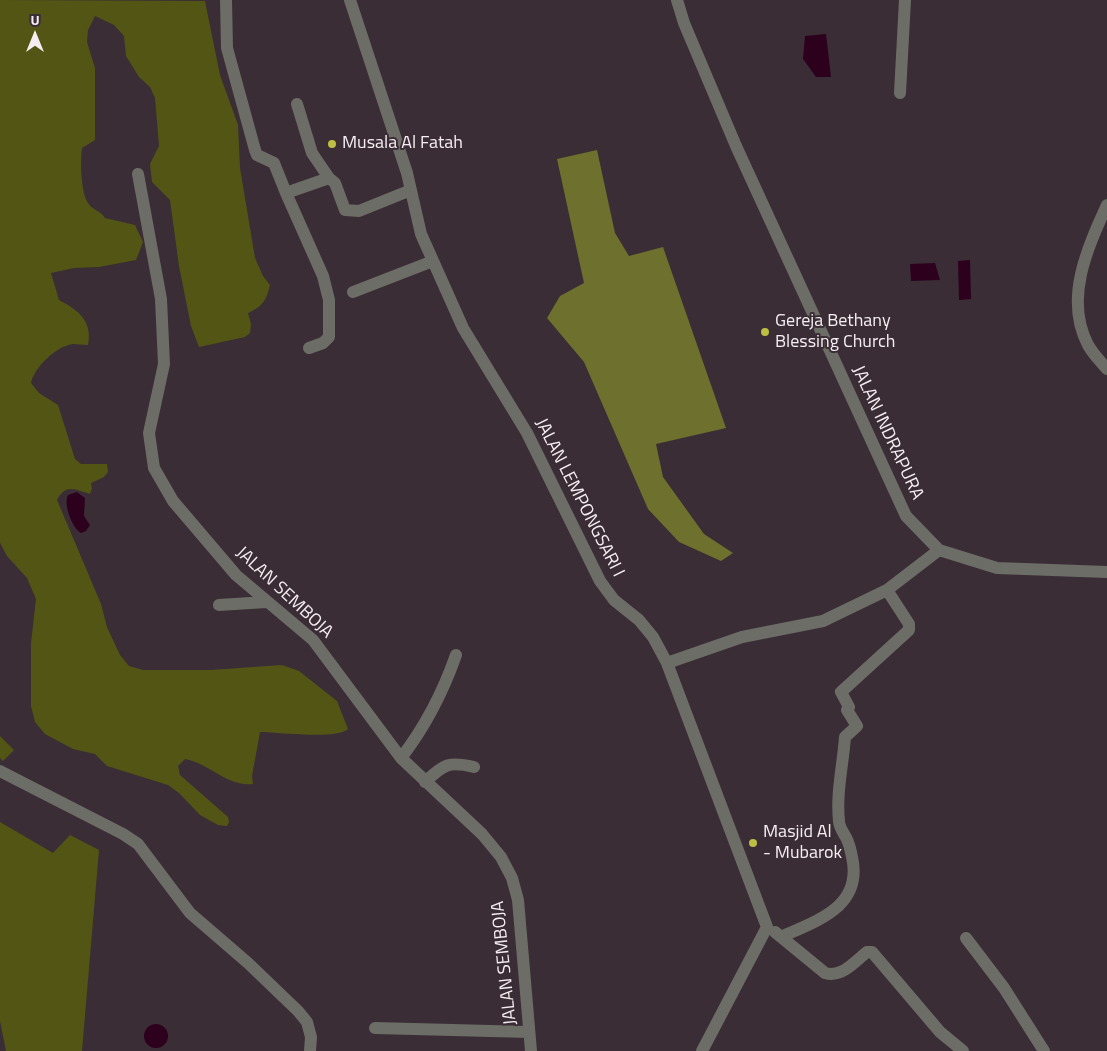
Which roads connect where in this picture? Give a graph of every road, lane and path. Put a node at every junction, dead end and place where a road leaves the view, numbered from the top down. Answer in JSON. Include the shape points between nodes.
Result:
{"nodes":[{"id":1,"x":226,"y":0,"type":"edge"},
{"id":2,"x":350,"y":0,"type":"edge"},
{"id":3,"x":677,"y":0,"type":"edge"},
{"id":4,"x":905,"y":0,"type":"edge"},
{"id":5,"x":900,"y":93,"type":"dead end"},
{"id":6,"x":297,"y":104,"type":"dead end"},
{"id":7,"x":138,"y":174,"type":"dead end"},
{"id":8,"x":329,"y":178,"type":"junction"},
{"id":9,"x":411,"y":190,"type":"junction"},
{"id":10,"x":286,"y":194,"type":"junction"},
{"id":11,"x":1107,"y":205,"type":"edge"},
{"id":12,"x":433,"y":261,"type":"junction"},
{"id":13,"x":353,"y":292,"type":"dead end"},
{"id":14,"x":309,"y":348,"type":"dead end"},
{"id":15,"x":1107,"y":369,"type":"edge"},
{"id":16,"x":939,"y":550,"type":"junction"},
{"id":17,"x":1107,"y":572,"type":"edge"},
{"id":18,"x":887,"y":590,"type":"junction"},
{"id":19,"x":266,"y":602,"type":"junction"},
{"id":20,"x":219,"y":605,"type":"dead end"},
{"id":21,"x":456,"y":655,"type":"dead end"},
{"id":22,"x":667,"y":663,"type":"junction"},
{"id":23,"x":401,"y":758,"type":"junction"},
{"id":24,"x":474,"y":767,"type":"dead end"},
{"id":25,"x":0,"y":770,"type":"edge"},
{"id":26,"x":425,"y":782,"type":"junction"},
{"id":27,"x":767,"y":927,"type":"junction"},
{"id":28,"x":781,"y":937,"type":"junction"},
{"id":29,"x":966,"y":938,"type":"dead end"},
{"id":30,"x":375,"y":1028,"type":"dead end"},
{"id":31,"x":529,"y":1032,"type":"junction"},
{"id":32,"x":310,"y":1051,"type":"edge"},
{"id":33,"x":531,"y":1051,"type":"edge"},
{"id":34,"x":702,"y":1051,"type":"edge"},
{"id":35,"x":963,"y":1051,"type":"edge"},
{"id":36,"x":1044,"y":1051,"type":"edge"}],
"edges":[{"from":1,"to":10,"type":"street","via":[[227,48],[255,150],[274,163]]},
{"from":2,"to":9,"type":"street","name":"JALAN LEMPONGSARI I"},
{"from":3,"to":16,"type":"street","name":"JALAN INDRAPURA","via":[[736,146],[898,502]]},
{"from":4,"to":5,"type":"street"},
{"from":6,"to":8,"type":"street","via":[[312,153]]},
{"from":7,"to":19,"type":"street","name":"JALAN SEMBOJA","via":[[161,299],[164,364],[150,433],[154,468],[172,501],[236,575]]},
{"from":8,"to":9,"type":"street","via":[[335,183],[345,210],[359,211]]},
{"from":8,"to":10,"type":"street"},
{"from":9,"to":12,"type":"street","name":"JALAN LEMPONGSARI I","via":[[421,234]]},
{"from":10,"to":14,"type":"street","via":[[323,276],[329,300],[329,337]]},
{"from":11,"to":15,"type":"street","via":[[1081,269],[1076,296],[1081,329],[1089,347]]},
{"from":12,"to":13,"type":"street"},
{"from":12,"to":22,"type":"street","name":"JALAN LEMPONGSARI I","via":[[463,328],[527,433],[600,581],[614,600],[643,626]]},
{"from":16,"to":17,"type":"street","name":"JALAN INDRAPURA","via":[[997,568]]},
{"from":16,"to":18,"type":"street"},
{"from":18,"to":22,"type":"street","via":[[823,621],[742,637]]},
{"from":18,"to":28,"type":"street","via":[[909,624],[909,630],[841,692],[857,726],[845,737],[839,776],[839,824],[854,866],[851,893],[827,914]]},
{"from":19,"to":20,"type":"street"},
{"from":19,"to":23,"type":"street","name":"JALAN SEMBOJA","via":[[313,640]]},
{"from":21,"to":23,"type":"street","via":[[417,738]]},
{"from":22,"to":27,"type":"street","name":"JALAN LEMPONGSARI I"},
{"from":23,"to":26,"type":"street","name":"JALAN SEMBOJA"},
{"from":24,"to":26,"type":"street","via":[[458,763],[442,766]]},
{"from":25,"to":32,"type":"street","via":[[138,844],[190,913],[298,1010],[307,1022]]},
{"from":26,"to":31,"type":"street","name":"JALAN SEMBOJA","via":[[482,834],[501,856],[512,878],[518,900]]},
{"from":27,"to":28,"type":"street"},
{"from":27,"to":34,"type":"street"},
{"from":28,"to":35,"type":"street","via":[[830,974],[840,973],[867,952],[872,952],[940,1032]]},
{"from":29,"to":36,"type":"street","via":[[1004,988]]},
{"from":30,"to":31,"type":"street"},
{"from":31,"to":33,"type":"street","name":"JALAN SEMBOJA"}]}
